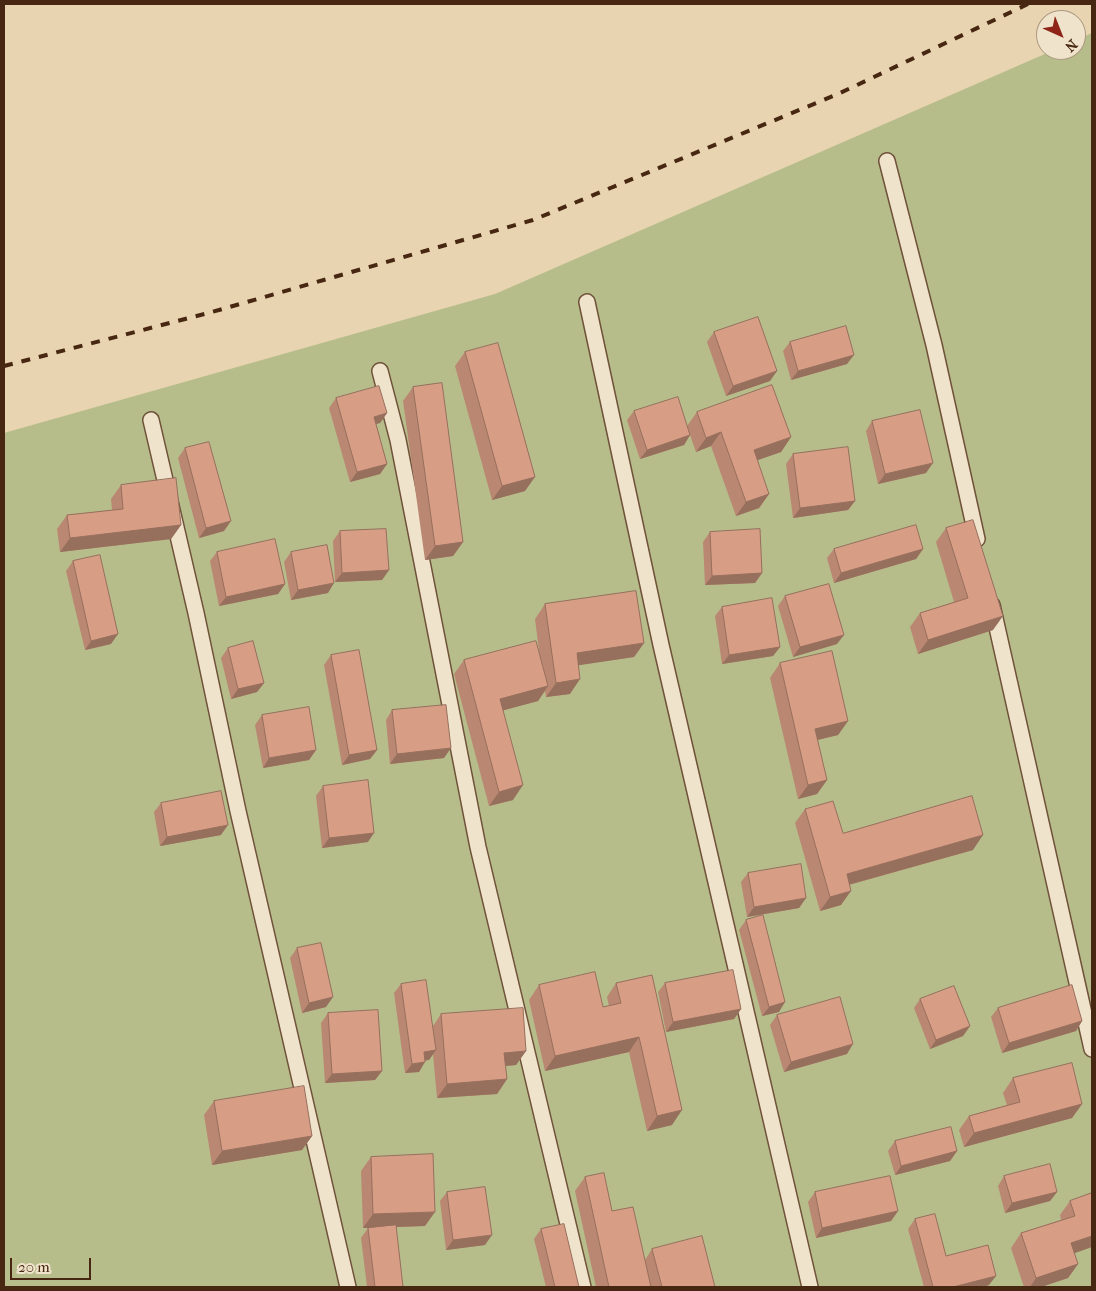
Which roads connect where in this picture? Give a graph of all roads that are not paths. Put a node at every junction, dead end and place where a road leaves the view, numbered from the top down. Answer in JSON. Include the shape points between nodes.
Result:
{"nodes":[{"id":1,"x":887,"y":161,"type":"dead end"},
{"id":2,"x":587,"y":302,"type":"dead end"},
{"id":3,"x":380,"y":370,"type":"dead end"},
{"id":4,"x":151,"y":420,"type":"dead end"},
{"id":5,"x":980,"y":549,"type":"edge"},
{"id":6,"x":988,"y":588,"type":"edge"},
{"id":7,"x":1092,"y":1049,"type":"edge"},
{"id":8,"x":348,"y":1287,"type":"edge"},
{"id":9,"x":582,"y":1287,"type":"edge"},
{"id":10,"x":810,"y":1287,"type":"edge"}],
"edges":[{"from":1,"to":5,"type":"lane","via":[[934,346]]},
{"from":2,"to":10,"type":"lane","via":[[659,636]]},
{"from":3,"to":9,"type":"lane","via":[[398,440],[478,848]]},
{"from":4,"to":8,"type":"lane"},
{"from":6,"to":7,"type":"lane"}]}
